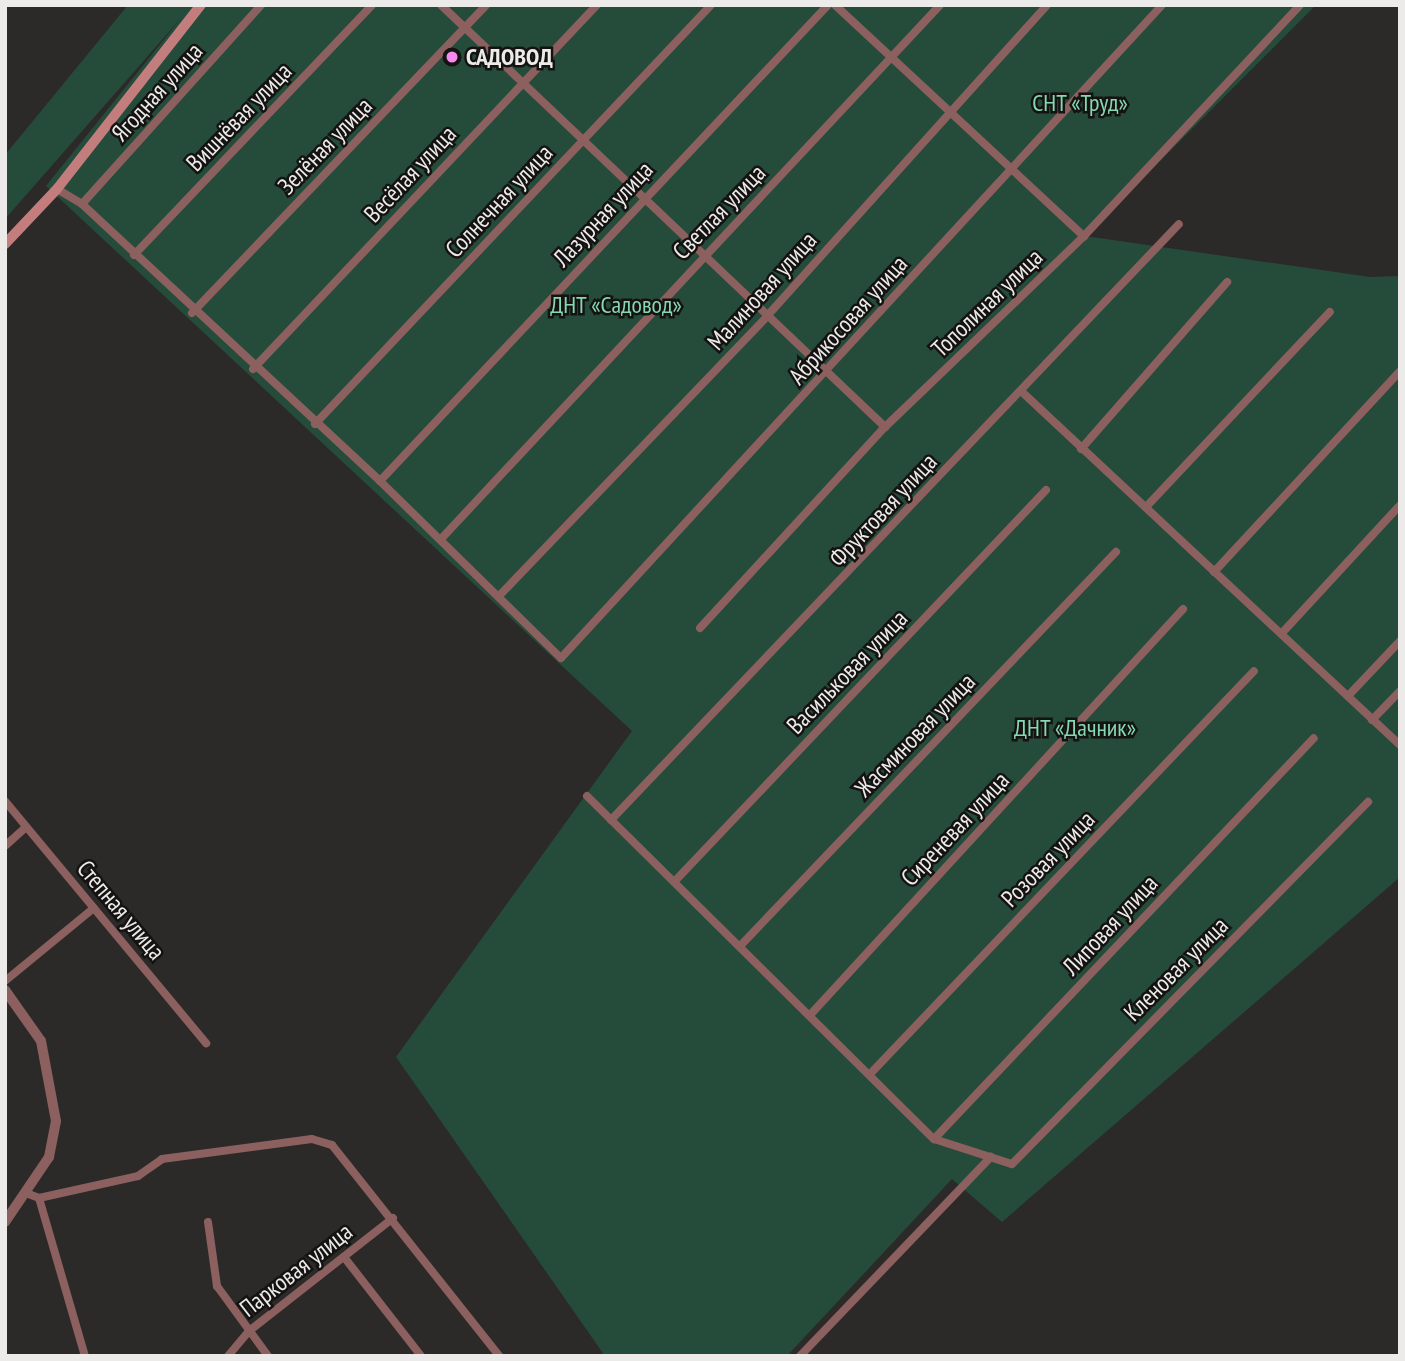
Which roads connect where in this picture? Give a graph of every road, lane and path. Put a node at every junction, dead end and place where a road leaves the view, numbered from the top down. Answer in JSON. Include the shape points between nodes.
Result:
{"nodes":[{"id":1,"x":201,"y":5,"type":"edge"},
{"id":2,"x":261,"y":5,"type":"edge"},
{"id":3,"x":372,"y":5,"type":"edge"},
{"id":4,"x":441,"y":5,"type":"edge"},
{"id":5,"x":486,"y":5,"type":"edge"},
{"id":6,"x":597,"y":5,"type":"edge"},
{"id":7,"x":711,"y":5,"type":"edge"},
{"id":8,"x":828,"y":5,"type":"edge"},
{"id":9,"x":835,"y":5,"type":"edge"},
{"id":10,"x":940,"y":5,"type":"edge"},
{"id":11,"x":1047,"y":5,"type":"edge"},
{"id":12,"x":1162,"y":5,"type":"edge"},
{"id":13,"x":1300,"y":5,"type":"edge"},
{"id":14,"x":466,"y":27,"type":"junction"},
{"id":15,"x":892,"y":59,"type":"junction"},
{"id":16,"x":523,"y":82,"type":"junction"},
{"id":17,"x":949,"y":110,"type":"junction"},
{"id":18,"x":583,"y":140,"type":"junction"},
{"id":19,"x":1009,"y":169,"type":"junction"},
{"id":20,"x":57,"y":189,"type":"junction"},
{"id":21,"x":644,"y":198,"type":"junction"},
{"id":22,"x":82,"y":204,"type":"junction"},
{"id":23,"x":1179,"y":224,"type":"dead end"},
{"id":24,"x":1084,"y":236,"type":"junction"},
{"id":25,"x":5,"y":244,"type":"edge"},
{"id":26,"x":134,"y":255,"type":"junction"},
{"id":27,"x":705,"y":255,"type":"junction"},
{"id":28,"x":1227,"y":282,"type":"dead end"},
{"id":29,"x":1330,"y":312,"type":"dead end"},
{"id":30,"x":192,"y":313,"type":"junction"},
{"id":31,"x":768,"y":315,"type":"junction"},
{"id":32,"x":253,"y":369,"type":"junction"},
{"id":33,"x":829,"y":371,"type":"junction"},
{"id":34,"x":1400,"y":371,"type":"edge"},
{"id":35,"x":1021,"y":391,"type":"junction"},
{"id":36,"x":315,"y":425,"type":"junction"},
{"id":37,"x":885,"y":427,"type":"junction"},
{"id":38,"x":1081,"y":449,"type":"junction"},
{"id":39,"x":380,"y":481,"type":"junction"},
{"id":40,"x":1046,"y":490,"type":"dead end"},
{"id":41,"x":1400,"y":505,"type":"edge"},
{"id":42,"x":1146,"y":508,"type":"junction"},
{"id":43,"x":441,"y":539,"type":"junction"},
{"id":44,"x":1116,"y":552,"type":"dead end"},
{"id":45,"x":1214,"y":572,"type":"junction"},
{"id":46,"x":499,"y":596,"type":"junction"},
{"id":47,"x":1183,"y":609,"type":"dead end"},
{"id":48,"x":699,"y":628,"type":"dead end"},
{"id":49,"x":1282,"y":633,"type":"junction"},
{"id":50,"x":1400,"y":641,"type":"edge"},
{"id":51,"x":1254,"y":671,"type":"dead end"},
{"id":52,"x":1400,"y":691,"type":"edge"},
{"id":53,"x":1348,"y":696,"type":"junction"},
{"id":54,"x":1372,"y":720,"type":"junction"},
{"id":55,"x":1314,"y":738,"type":"dead end"},
{"id":56,"x":1400,"y":745,"type":"edge"},
{"id":57,"x":587,"y":796,"type":"dead end"},
{"id":58,"x":5,"y":801,"type":"edge"},
{"id":59,"x":1368,"y":802,"type":"dead end"},
{"id":60,"x":611,"y":820,"type":"junction"},
{"id":61,"x":26,"y":827,"type":"junction"},
{"id":62,"x":5,"y":846,"type":"edge"},
{"id":63,"x":675,"y":880,"type":"junction"},
{"id":64,"x":94,"y":908,"type":"junction"},
{"id":65,"x":741,"y":944,"type":"junction"},
{"id":66,"x":5,"y":981,"type":"edge"},
{"id":67,"x":5,"y":990,"type":"edge"},
{"id":68,"x":811,"y":1014,"type":"junction"},
{"id":69,"x":206,"y":1043,"type":"dead end"},
{"id":70,"x":871,"y":1073,"type":"junction"},
{"id":71,"x":934,"y":1139,"type":"junction"},
{"id":72,"x":991,"y":1157,"type":"junction"},
{"id":73,"x":26,"y":1193,"type":"junction"},
{"id":74,"x":39,"y":1198,"type":"junction"},
{"id":75,"x":393,"y":1218,"type":"junction"},
{"id":76,"x":5,"y":1222,"type":"edge"},
{"id":77,"x":208,"y":1222,"type":"dead end"},
{"id":78,"x":344,"y":1257,"type":"junction"},
{"id":79,"x":249,"y":1331,"type":"junction"},
{"id":80,"x":494,"y":1354,"type":"edge"},
{"id":81,"x":85,"y":1356,"type":"edge"},
{"id":82,"x":228,"y":1356,"type":"edge"},
{"id":83,"x":268,"y":1356,"type":"edge"},
{"id":84,"x":421,"y":1356,"type":"edge"},
{"id":85,"x":800,"y":1356,"type":"edge"}],
"edges":[{"from":1,"to":20,"type":"main road"},
{"from":2,"to":22,"type":"street","name":"Ягодная улица"},
{"from":3,"to":26,"type":"street","name":"Вишнёвая улица"},
{"from":4,"to":14,"type":"street"},
{"from":5,"to":14,"type":"street","name":"Зелёная улица"},
{"from":6,"to":16,"type":"street","name":"Весёлая улица"},
{"from":7,"to":18,"type":"street","name":"Солнечная улица"},
{"from":8,"to":21,"type":"street","name":"Лазурная улица"},
{"from":9,"to":15,"type":"street"},
{"from":10,"to":15,"type":"street","name":"Светлая улица"},
{"from":11,"to":17,"type":"street","name":"Малиновая улица"},
{"from":12,"to":19,"type":"street","name":"Абрикосовая улица"},
{"from":13,"to":24,"type":"street","name":"Тополиная улица"},
{"from":14,"to":16,"type":"street"},
{"from":14,"to":30,"type":"street","name":"Зелёная улица"},
{"from":15,"to":17,"type":"street"},
{"from":15,"to":27,"type":"street","name":"Светлая улица"},
{"from":16,"to":18,"type":"street"},
{"from":16,"to":32,"type":"street","name":"Весёлая улица"},
{"from":17,"to":19,"type":"street"},
{"from":17,"to":31,"type":"street","name":"Малиновая улица"},
{"from":18,"to":21,"type":"street"},
{"from":18,"to":36,"type":"street","name":"Солнечная улица"},
{"from":19,"to":24,"type":"street"},
{"from":19,"to":33,"type":"street","name":"Абрикосовая улица"},
{"from":20,"to":22,"type":"street"},
{"from":20,"to":25,"type":"main road"},
{"from":21,"to":27,"type":"street"},
{"from":21,"to":39,"type":"street","name":"Лазурная улица"},
{"from":22,"to":26,"type":"street"},
{"from":23,"to":35,"type":"street","name":"Фруктовая улица"},
{"from":24,"to":37,"type":"street","name":"Тополиная улица"},
{"from":26,"to":30,"type":"street"},
{"from":27,"to":31,"type":"street"},
{"from":27,"to":43,"type":"street","name":"Светлая улица"},
{"from":28,"to":38,"type":"street"},
{"from":29,"to":42,"type":"street"},
{"from":30,"to":32,"type":"street"},
{"from":31,"to":33,"type":"street"},
{"from":31,"to":46,"type":"street","name":"Малиновая улица"},
{"from":32,"to":36,"type":"street"},
{"from":33,"to":37,"type":"street"},
{"from":33,"to":46,"type":"street","name":"Абрикосовая улица","via":[[561,658]]},
{"from":34,"to":45,"type":"street"},
{"from":35,"to":38,"type":"street"},
{"from":35,"to":60,"type":"street","name":"Фруктовая улица"},
{"from":36,"to":39,"type":"street"},
{"from":37,"to":48,"type":"street","name":"Тополиная улица"},
{"from":38,"to":42,"type":"street"},
{"from":39,"to":43,"type":"street"},
{"from":40,"to":63,"type":"street","name":"Васильковая улица"},
{"from":41,"to":49,"type":"street"},
{"from":42,"to":45,"type":"street"},
{"from":43,"to":46,"type":"street"},
{"from":44,"to":65,"type":"street","name":"Жасминовая улица"},
{"from":45,"to":49,"type":"street"},
{"from":47,"to":68,"type":"street","name":"Сиреневая улица"},
{"from":49,"to":53,"type":"street"},
{"from":50,"to":53,"type":"street"},
{"from":51,"to":70,"type":"street","name":"Розовая улица"},
{"from":52,"to":54,"type":"street"},
{"from":53,"to":54,"type":"street"},
{"from":54,"to":56,"type":"street"},
{"from":55,"to":71,"type":"street","name":"Липовая улица"},
{"from":57,"to":60,"type":"street"},
{"from":58,"to":61,"type":"street","name":"Степная улица"},
{"from":59,"to":72,"type":"street","name":"Кленовая улица","via":[[1012,1164]]},
{"from":60,"to":63,"type":"street"},
{"from":61,"to":62,"type":"street"},
{"from":61,"to":64,"type":"street","name":"Степная улица"},
{"from":63,"to":65,"type":"street"},
{"from":64,"to":66,"type":"street"},
{"from":64,"to":69,"type":"street","name":"Степная улица"},
{"from":65,"to":68,"type":"street"},
{"from":67,"to":73,"type":"street","via":[[41,1041],[56,1121],[49,1157]]},
{"from":68,"to":70,"type":"street"},
{"from":70,"to":71,"type":"street"},
{"from":71,"to":72,"type":"street"},
{"from":72,"to":85,"type":"street"},
{"from":73,"to":74,"type":"street"},
{"from":73,"to":76,"type":"street"},
{"from":74,"to":75,"type":"street","via":[[138,1176],[162,1159],[312,1139],[332,1145]]},
{"from":74,"to":81,"type":"street"},
{"from":75,"to":78,"type":"street","name":"Парковая улица"},
{"from":75,"to":80,"type":"street"},
{"from":77,"to":79,"type":"street","via":[[217,1286]]},
{"from":78,"to":79,"type":"street","name":"Парковая улица"},
{"from":78,"to":84,"type":"street"},
{"from":79,"to":82,"type":"street","name":"Парковая улица"},
{"from":79,"to":83,"type":"street"}]}
